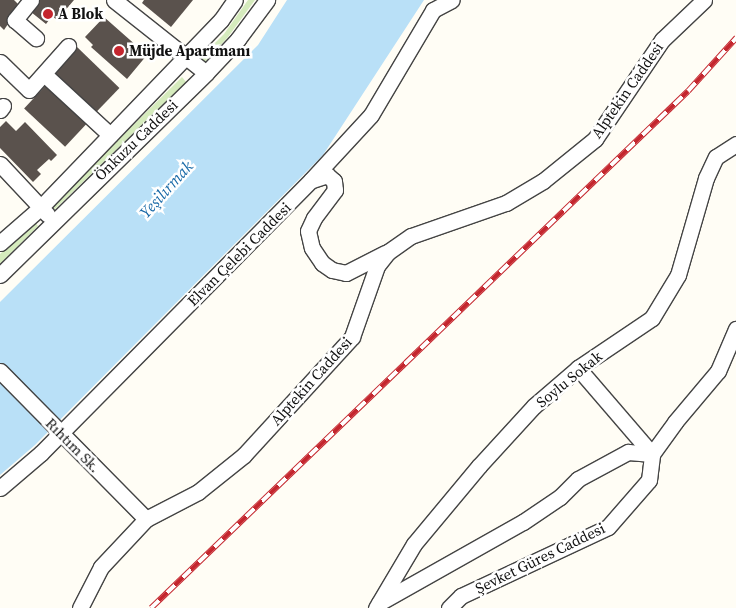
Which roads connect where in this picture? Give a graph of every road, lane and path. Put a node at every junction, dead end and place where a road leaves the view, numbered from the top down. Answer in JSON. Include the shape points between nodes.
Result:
{"nodes":[{"id":1,"x":31,"y":0,"type":"edge"},
{"id":2,"x":114,"y":0,"type":"edge"},
{"id":3,"x":235,"y":0,"type":"edge"},
{"id":4,"x":267,"y":0,"type":"edge"},
{"id":5,"x":452,"y":0,"type":"edge"},
{"id":6,"x":704,"y":0,"type":"edge"},
{"id":7,"x":36,"y":38,"type":"dead end"},
{"id":8,"x":68,"y":46,"type":"dead end"},
{"id":9,"x":186,"y":56,"type":"junction"},
{"id":10,"x":0,"y":62,"type":"edge"},
{"id":11,"x":206,"y":73,"type":"junction"},
{"id":12,"x":44,"y":74,"type":"junction"},
{"id":13,"x":110,"y":135,"type":"junction"},
{"id":14,"x":736,"y":144,"type":"edge"},
{"id":15,"x":0,"y":164,"type":"edge"},
{"id":16,"x":311,"y":180,"type":"junction"},
{"id":17,"x":40,"y":208,"type":"junction"},
{"id":18,"x":53,"y":221,"type":"junction"},
{"id":19,"x":0,"y":243,"type":"edge"},
{"id":20,"x":388,"y":252,"type":"junction"},
{"id":21,"x":0,"y":275,"type":"edge"},
{"id":22,"x":736,"y":328,"type":"edge"},
{"id":23,"x":578,"y":368,"type":"junction"},
{"id":24,"x":0,"y":371,"type":"edge"},
{"id":25,"x":60,"y":433,"type":"junction"},
{"id":26,"x":652,"y":454,"type":"junction"},
{"id":27,"x":0,"y":488,"type":"edge"},
{"id":28,"x":146,"y":519,"type":"junction"},
{"id":29,"x":377,"y":606,"type":"edge"},
{"id":30,"x":80,"y":608,"type":"edge"},
{"id":31,"x":449,"y":608,"type":"edge"}],
"edges":[{"from":1,"to":7,"type":"street","via":[[15,20]]},
{"from":2,"to":9,"type":"street"},
{"from":3,"to":9,"type":"street","name":"Önkuzu Caddesi"},
{"from":4,"to":11,"type":"street","name":"Önkuzu Caddesi","via":[[238,39]]},
{"from":5,"to":16,"type":"street","name":"Elvan Çelebi Caddesi","via":[[433,10],[371,115]]},
{"from":6,"to":20,"type":"street","name":"Alptekin Caddesi","via":[[662,40],[595,139],[550,175],[506,203],[411,236]]},
{"from":8,"to":12,"type":"street"},
{"from":9,"to":11,"type":"street"},
{"from":9,"to":13,"type":"street","name":"Önkuzu Caddesi"},
{"from":10,"to":12,"type":"street","via":[[29,90]]},
{"from":11,"to":18,"type":"street","name":"Önkuzu Caddesi"},
{"from":12,"to":13,"type":"street"},
{"from":13,"to":17,"type":"street","name":"Önkuzu Caddesi"},
{"from":14,"to":23,"type":"street","name":"Soylu Sokak","via":[[716,157],[706,178],[678,275],[652,318]]},
{"from":15,"to":17,"type":"street"},
{"from":16,"to":20,"type":"street","via":[[327,174],[334,181],[335,190],[308,231],[312,248],[322,263],[332,270],[346,273]]},
{"from":16,"to":25,"type":"street","name":"Elvan Çelebi Caddesi"},
{"from":17,"to":18,"type":"street"},
{"from":17,"to":19,"type":"street","name":"Önkuzu Caddesi"},
{"from":18,"to":21,"type":"street","name":"Önkuzu Caddesi"},
{"from":20,"to":28,"type":"street","name":"Alptekin Caddesi","via":[[376,266],[352,337],[244,455],[198,492]]},
{"from":22,"to":26,"type":"street","name":"Şevket Güres Caddesi","via":[[718,371]]},
{"from":23,"to":26,"type":"street"},
{"from":23,"to":29,"type":"street","name":"Soylu Sokak","via":[[534,406],[479,466],[414,544]]},
{"from":24,"to":25,"type":"street","name":"Rıhtım Sk."},
{"from":25,"to":27,"type":"street","name":"Elvan Çelebi Caddesi"},
{"from":25,"to":28,"type":"street","name":"Rıhtım Sk."},
{"from":26,"to":29,"type":"street","via":[[628,452],[578,479],[560,497],[523,522]]},
{"from":26,"to":31,"type":"street","name":"Şevket Güres Caddesi","via":[[649,480],[608,527],[461,596]]},
{"from":28,"to":30,"type":"street","name":"Alptekin Caddesi","via":[[100,567]]}]}
